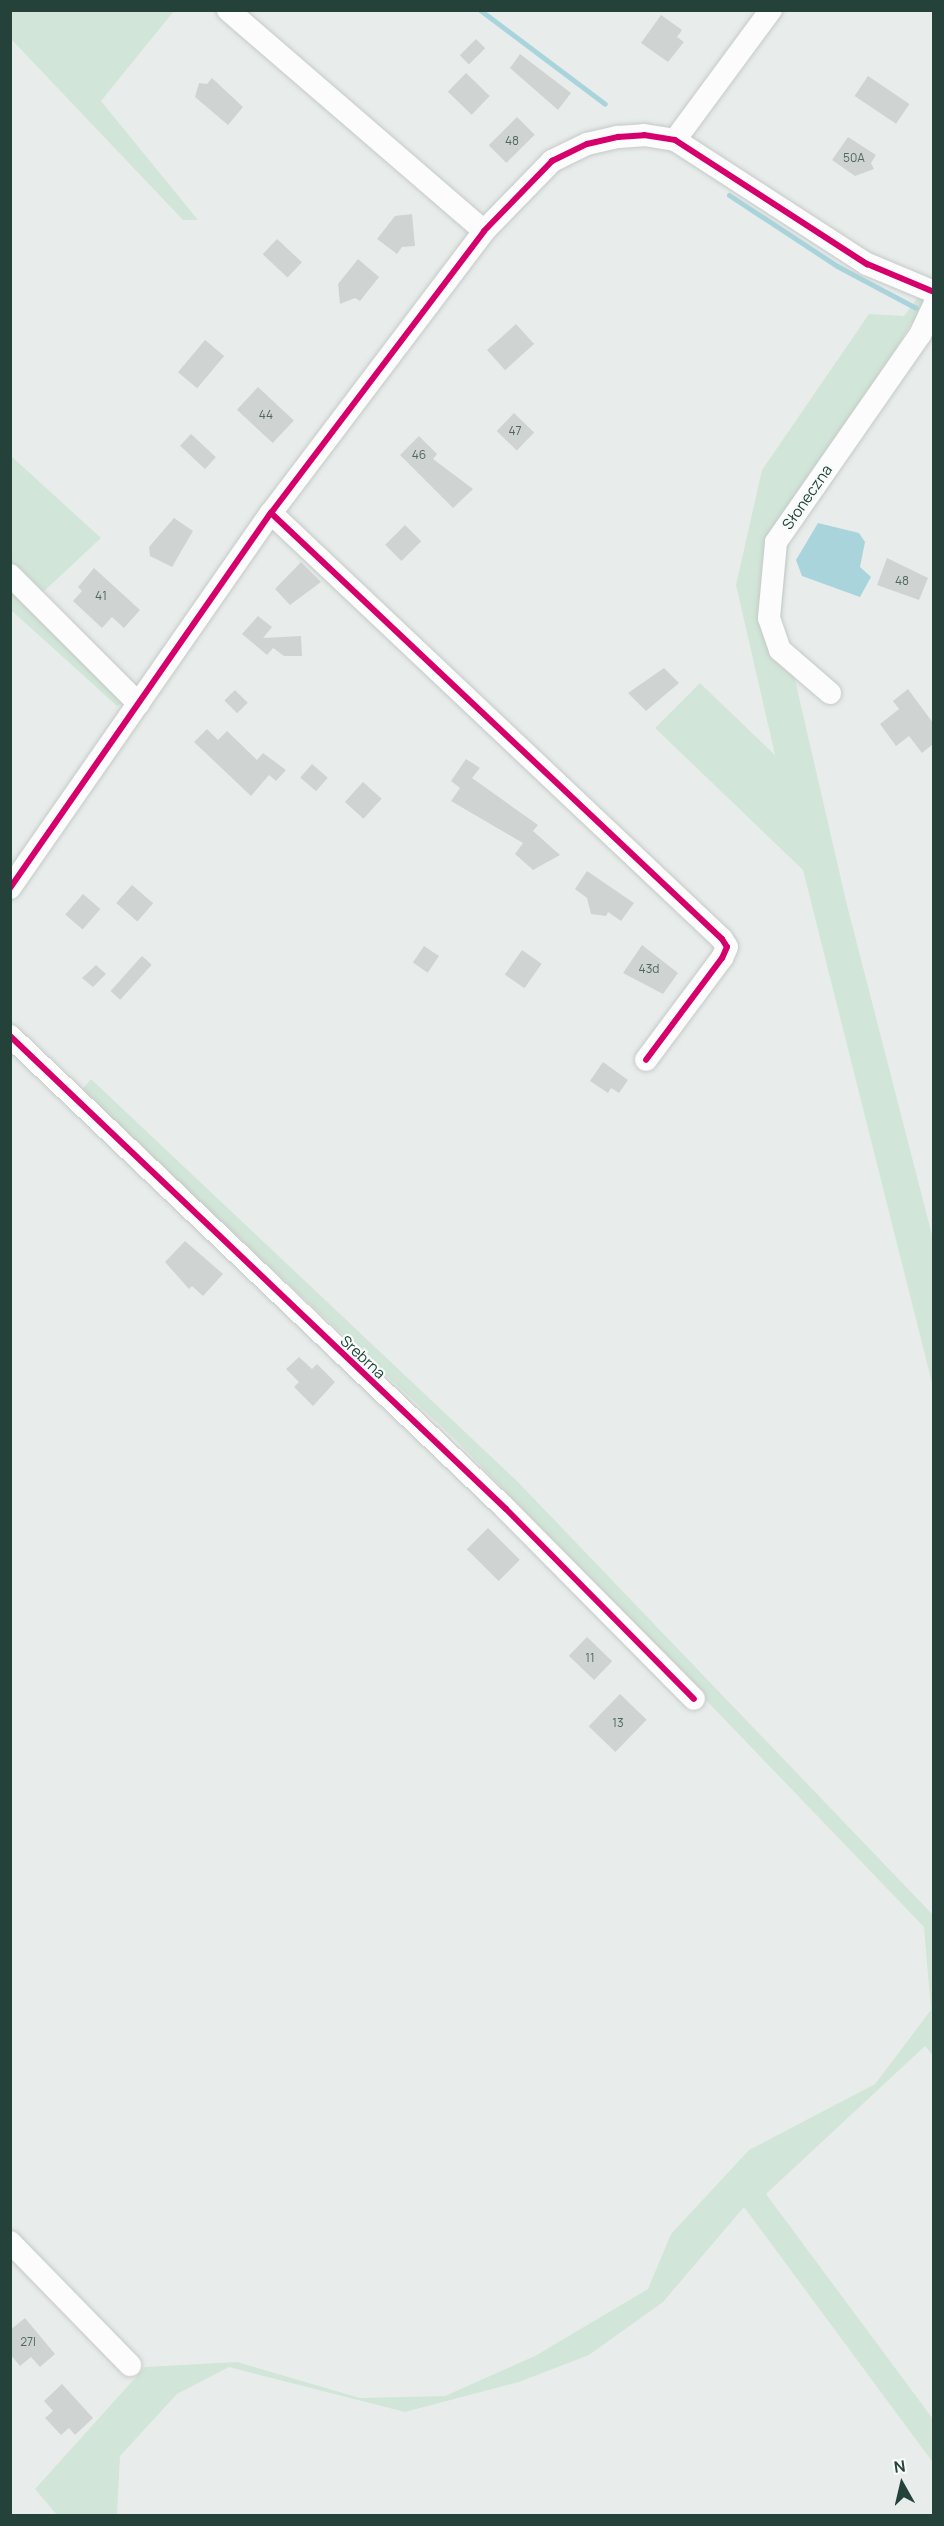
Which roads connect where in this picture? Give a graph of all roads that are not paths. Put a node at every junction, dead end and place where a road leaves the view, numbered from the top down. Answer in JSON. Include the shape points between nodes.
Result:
{"nodes":[{"id":1,"x":228,"y":10,"type":"edge"},
{"id":2,"x":771,"y":10,"type":"edge"},
{"id":3,"x":675,"y":140,"type":"junction"},
{"id":4,"x":484,"y":231,"type":"junction"},
{"id":5,"x":933,"y":292,"type":"edge"},
{"id":6,"x":933,"y":305,"type":"edge"},
{"id":7,"x":271,"y":513,"type":"junction"},
{"id":8,"x":10,"y":575,"type":"edge"},
{"id":9,"x":830,"y":693,"type":"dead end"},
{"id":10,"x":139,"y":704,"type":"junction"},
{"id":11,"x":10,"y":888,"type":"edge"},
{"id":12,"x":10,"y":1036,"type":"edge"},
{"id":13,"x":646,"y":1060,"type":"dead end"},
{"id":14,"x":694,"y":1699,"type":"dead end"},
{"id":15,"x":10,"y":2242,"type":"edge"},
{"id":16,"x":130,"y":2365,"type":"dead end"}],
"edges":[{"from":1,"to":4,"type":"street"},
{"from":2,"to":3,"type":"street"},
{"from":3,"to":4,"type":"street","via":[[644,135],[588,144],[552,161]]},
{"from":3,"to":5,"type":"street","via":[[867,264]]},
{"from":4,"to":7,"type":"street"},
{"from":6,"to":9,"type":"street","name":"Słoneczna","via":[[920,335],[776,542],[770,618],[780,650]]},
{"from":7,"to":10,"type":"street"},
{"from":7,"to":13,"type":"street","via":[[722,939],[727,947],[722,958]]},
{"from":8,"to":10,"type":"street"},
{"from":10,"to":11,"type":"street"},
{"from":12,"to":14,"type":"street","name":"Srebrna","via":[[506,1509]]},
{"from":15,"to":16,"type":"street"}]}
